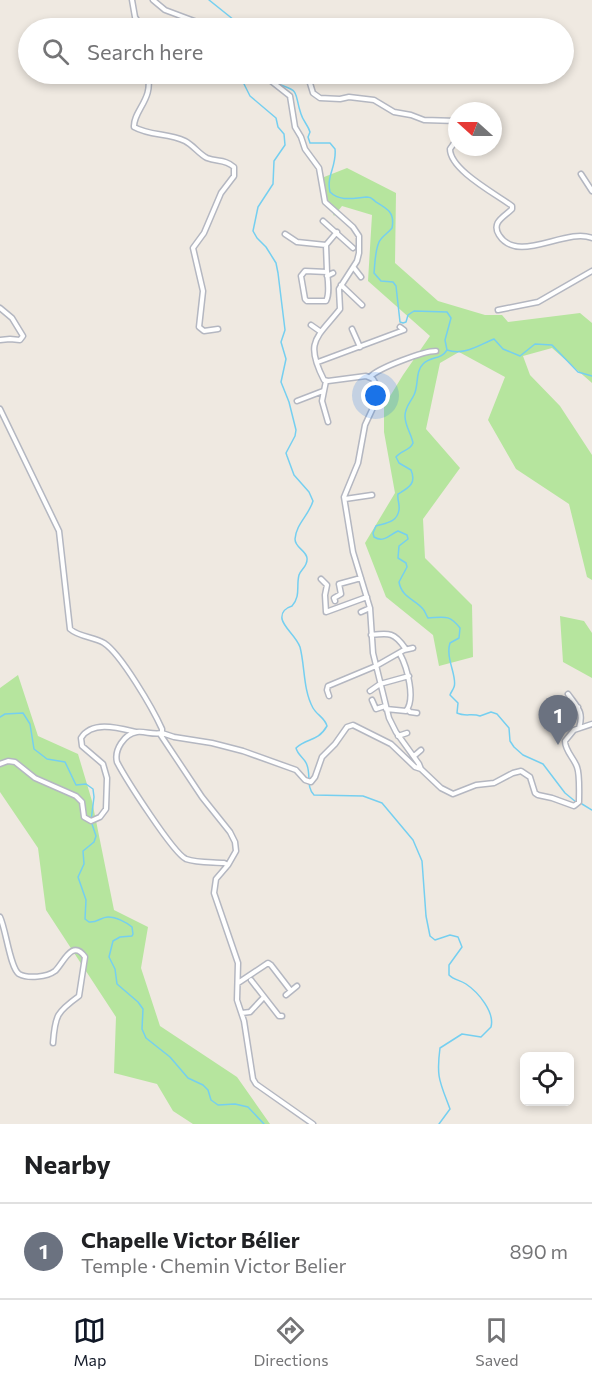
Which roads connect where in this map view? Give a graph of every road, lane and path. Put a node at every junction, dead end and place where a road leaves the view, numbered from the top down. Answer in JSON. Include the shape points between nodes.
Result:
{"nodes":[{"id":1,"x":132,"y":0,"type":"edge"},
{"id":2,"x":153,"y":0,"type":"edge"},
{"id":3,"x":136,"y":18,"type":"edge"},
{"id":4,"x":186,"y":18,"type":"edge"},
{"id":5,"x":148,"y":84,"type":"edge"},
{"id":6,"x":274,"y":84,"type":"edge"},
{"id":7,"x":310,"y":84,"type":"edge"},
{"id":8,"x":448,"y":121,"type":"edge"},
{"id":9,"x":451,"y":156,"type":"edge"},
{"id":10,"x":581,"y":174,"type":"dead end"},
{"id":11,"x":592,"y":191,"type":"edge"},
{"id":12,"x":323,"y":220,"type":"dead end"},
{"id":13,"x":337,"y":232,"type":"junction"},
{"id":14,"x":285,"y":234,"type":"dead end"},
{"id":15,"x":592,"y":238,"type":"edge"},
{"id":16,"x":298,"y":243,"type":"junction"},
{"id":17,"x":326,"y":245,"type":"junction"},
{"id":18,"x":353,"y":248,"type":"dead end"},
{"id":19,"x":298,"y":249,"type":"dead end"},
{"id":20,"x":354,"y":268,"type":"junction"},
{"id":21,"x":592,"y":271,"type":"edge"},
{"id":22,"x":333,"y":273,"type":"dead end"},
{"id":23,"x":327,"y":274,"type":"junction"},
{"id":24,"x":361,"y":277,"type":"dead end"},
{"id":25,"x":341,"y":285,"type":"junction"},
{"id":26,"x":339,"y":290,"type":"junction"},
{"id":27,"x":328,"y":291,"type":"junction"},
{"id":28,"x":362,"y":305,"type":"dead end"},
{"id":29,"x":0,"y":308,"type":"edge"},
{"id":30,"x":498,"y":310,"type":"dead end"},
{"id":31,"x":311,"y":325,"type":"dead end"},
{"id":32,"x":400,"y":327,"type":"dead end"},
{"id":33,"x":218,"y":329,"type":"dead end"},
{"id":34,"x":352,"y":329,"type":"dead end"},
{"id":35,"x":321,"y":332,"type":"junction"},
{"id":36,"x":0,"y":340,"type":"edge"},
{"id":37,"x":360,"y":347,"type":"junction"},
{"id":38,"x":436,"y":351,"type":"dead end"},
{"id":39,"x":318,"y":362,"type":"junction"},
{"id":40,"x":370,"y":377,"type":"junction"},
{"id":41,"x":326,"y":381,"type":"junction"},
{"id":42,"x":323,"y":391,"type":"junction"},
{"id":43,"x":297,"y":401,"type":"dead end"},
{"id":44,"x":0,"y":411,"type":"edge"},
{"id":45,"x":328,"y":422,"type":"dead end"},
{"id":46,"x":372,"y":495,"type":"dead end"},
{"id":47,"x":345,"y":499,"type":"junction"},
{"id":48,"x":361,"y":578,"type":"junction"},
{"id":49,"x":321,"y":579,"type":"dead end"},
{"id":50,"x":367,"y":597,"type":"junction"},
{"id":51,"x":335,"y":601,"type":"dead end"},
{"id":52,"x":370,"y":608,"type":"junction"},
{"id":53,"x":361,"y":612,"type":"dead end"},
{"id":54,"x":371,"y":635,"type":"junction"},
{"id":55,"x":413,"y":648,"type":"dead end"},
{"id":56,"x":402,"y":652,"type":"junction"},
{"id":57,"x":376,"y":666,"type":"junction"},
{"id":58,"x":409,"y":676,"type":"junction"},
{"id":59,"x":380,"y":684,"type":"junction"},
{"id":60,"x":370,"y":691,"type":"dead end"},
{"id":61,"x":568,"y":694,"type":"dead end"},
{"id":62,"x":329,"y":696,"type":"dead end"},
{"id":63,"x":372,"y":700,"type":"dead end"},
{"id":64,"x":578,"y":707,"type":"junction"},
{"id":65,"x":386,"y":708,"type":"junction"},
{"id":66,"x":408,"y":710,"type":"junction"},
{"id":67,"x":417,"y":713,"type":"dead end"},
{"id":68,"x":551,"y":719,"type":"dead end"},
{"id":69,"x":592,"y":724,"type":"edge"},
{"id":70,"x":579,"y":728,"type":"junction"},
{"id":71,"x":137,"y":732,"type":"junction"},
{"id":72,"x":161,"y":733,"type":"junction"},
{"id":73,"x":407,"y":733,"type":"dead end"},
{"id":74,"x":398,"y":736,"type":"junction"},
{"id":75,"x":421,"y":750,"type":"dead end"},
{"id":76,"x":414,"y":756,"type":"junction"},
{"id":77,"x":0,"y":764,"type":"edge"},
{"id":78,"x":421,"y":770,"type":"junction"},
{"id":79,"x":228,"y":865,"type":"junction"},
{"id":80,"x":0,"y":917,"type":"edge"},
{"id":81,"x":2,"y":923,"type":"edge"},
{"id":82,"x":250,"y":980,"type":"dead end"},
{"id":83,"x":238,"y":983,"type":"junction"},
{"id":84,"x":297,"y":986,"type":"dead end"},
{"id":85,"x":291,"y":991,"type":"junction"},
{"id":86,"x":286,"y":995,"type":"dead end"},
{"id":87,"x":264,"y":997,"type":"junction"},
{"id":88,"x":242,"y":1013,"type":"junction"},
{"id":89,"x":282,"y":1016,"type":"dead end"},
{"id":90,"x":53,"y":1043,"type":"dead end"},
{"id":91,"x":313,"y":1124,"type":"edge"}],
"edges":[{"from":1,"to":3,"type":"street"},
{"from":2,"to":4,"type":"street","via":[[165,10]]},
{"from":5,"to":33,"type":"street","via":[[134,127],[153,135],[181,139],[205,157],[223,160],[234,167],[234,176],[193,248],[203,291],[199,327],[204,331]]},
{"from":6,"to":20,"type":"street","via":[[291,99],[292,118],[305,149],[319,168],[325,202],[359,236]]},
{"from":7,"to":8,"type":"street","via":[[320,98],[367,99],[394,112],[424,120]]},
{"from":9,"to":15,"type":"street","via":[[484,188],[512,206],[497,223],[502,239],[523,247],[576,236]]},
{"from":10,"to":11,"type":"street"},
{"from":12,"to":13,"type":"street"},
{"from":13,"to":17,"type":"street"},
{"from":13,"to":18,"type":"street"},
{"from":14,"to":16,"type":"street"},
{"from":16,"to":17,"type":"street"},
{"from":16,"to":19,"type":"street"},
{"from":17,"to":23,"type":"street"},
{"from":20,"to":24,"type":"street"},
{"from":20,"to":25,"type":"street"},
{"from":21,"to":30,"type":"street","via":[[538,302]]},
{"from":22,"to":23,"type":"street"},
{"from":23,"to":27,"type":"street"},
{"from":23,"to":27,"type":"street","via":[[305,271],[301,276],[306,300],[328,301]]},
{"from":25,"to":26,"type":"street"},
{"from":25,"to":28,"type":"street"},
{"from":26,"to":27,"type":"street"},
{"from":26,"to":35,"type":"street","via":[[340,309]]},
{"from":29,"to":36,"type":"street","via":[[23,336],[20,340]]},
{"from":31,"to":35,"type":"street"},
{"from":32,"to":37,"type":"street","via":[[404,330]]},
{"from":34,"to":37,"type":"street"},
{"from":35,"to":39,"type":"street","via":[[314,344]]},
{"from":37,"to":39,"type":"street"},
{"from":38,"to":40,"type":"street","via":[[378,370]]},
{"from":39,"to":41,"type":"street"},
{"from":40,"to":41,"type":"street"},
{"from":40,"to":47,"type":"street","via":[[376,382],[378,397],[365,425],[358,463]]},
{"from":41,"to":42,"type":"street"},
{"from":42,"to":43,"type":"street"},
{"from":42,"to":45,"type":"street"},
{"from":44,"to":72,"type":"street","via":[[59,531],[70,628],[102,642],[116,654],[155,716]]},
{"from":46,"to":47,"type":"street"},
{"from":47,"to":48,"type":"street"},
{"from":48,"to":50,"type":"street"},
{"from":48,"to":51,"type":"street","via":[[339,584],[341,594]]},
{"from":49,"to":50,"type":"street","via":[[327,585],[326,612]]},
{"from":50,"to":52,"type":"street"},
{"from":52,"to":53,"type":"street"},
{"from":52,"to":54,"type":"street"},
{"from":54,"to":56,"type":"street","via":[[394,635],[405,648]]},
{"from":54,"to":57,"type":"street"},
{"from":55,"to":56,"type":"street"},
{"from":56,"to":57,"type":"street"},
{"from":56,"to":58,"type":"street"},
{"from":57,"to":59,"type":"street"},
{"from":57,"to":62,"type":"street","via":[[328,686]]},
{"from":58,"to":59,"type":"street"},
{"from":58,"to":66,"type":"street"},
{"from":59,"to":60,"type":"street"},
{"from":59,"to":65,"type":"street"},
{"from":61,"to":64,"type":"street"},
{"from":63,"to":65,"type":"street","via":[[376,709]]},
{"from":64,"to":68,"type":"street"},
{"from":64,"to":70,"type":"street","via":[[582,719]]},
{"from":65,"to":66,"type":"street"},
{"from":65,"to":74,"type":"street"},
{"from":66,"to":67,"type":"street"},
{"from":69,"to":70,"type":"street"},
{"from":70,"to":78,"type":"street","via":[[570,733],[565,745],[579,773],[578,804],[574,806],[538,795],[530,777],[521,771],[453,794]]},
{"from":71,"to":72,"type":"street"},
{"from":71,"to":77,"type":"street","via":[[96,727],[81,738],[82,746],[104,766],[107,778],[106,809],[93,820],[84,818],[82,802],[76,796],[35,778],[15,762]]},
{"from":71,"to":79,"type":"street","via":[[120,744],[116,760],[161,830],[186,858]]},
{"from":72,"to":78,"type":"street","via":[[243,751],[296,770],[309,781],[315,777],[322,757],[353,725],[391,744]]},
{"from":72,"to":79,"type":"street","via":[[233,837],[236,851]]},
{"from":73,"to":74,"type":"street"},
{"from":74,"to":76,"type":"street"},
{"from":75,"to":76,"type":"street"},
{"from":76,"to":78,"type":"street"},
{"from":79,"to":83,"type":"street","via":[[216,879],[213,893],[238,963]]},
{"from":80,"to":81,"type":"street"},
{"from":81,"to":90,"type":"street","via":[[14,968],[20,974],[50,974],[69,952],[84,955],[79,996],[58,1014]]},
{"from":82,"to":87,"type":"street"},
{"from":83,"to":85,"type":"street","via":[[268,963]]},
{"from":83,"to":88,"type":"street","via":[[237,1000]]},
{"from":84,"to":85,"type":"street"},
{"from":85,"to":86,"type":"street"},
{"from":87,"to":88,"type":"street","via":[[250,1012]]},
{"from":87,"to":89,"type":"street"},
{"from":88,"to":91,"type":"street","via":[[254,1081]]}]}
